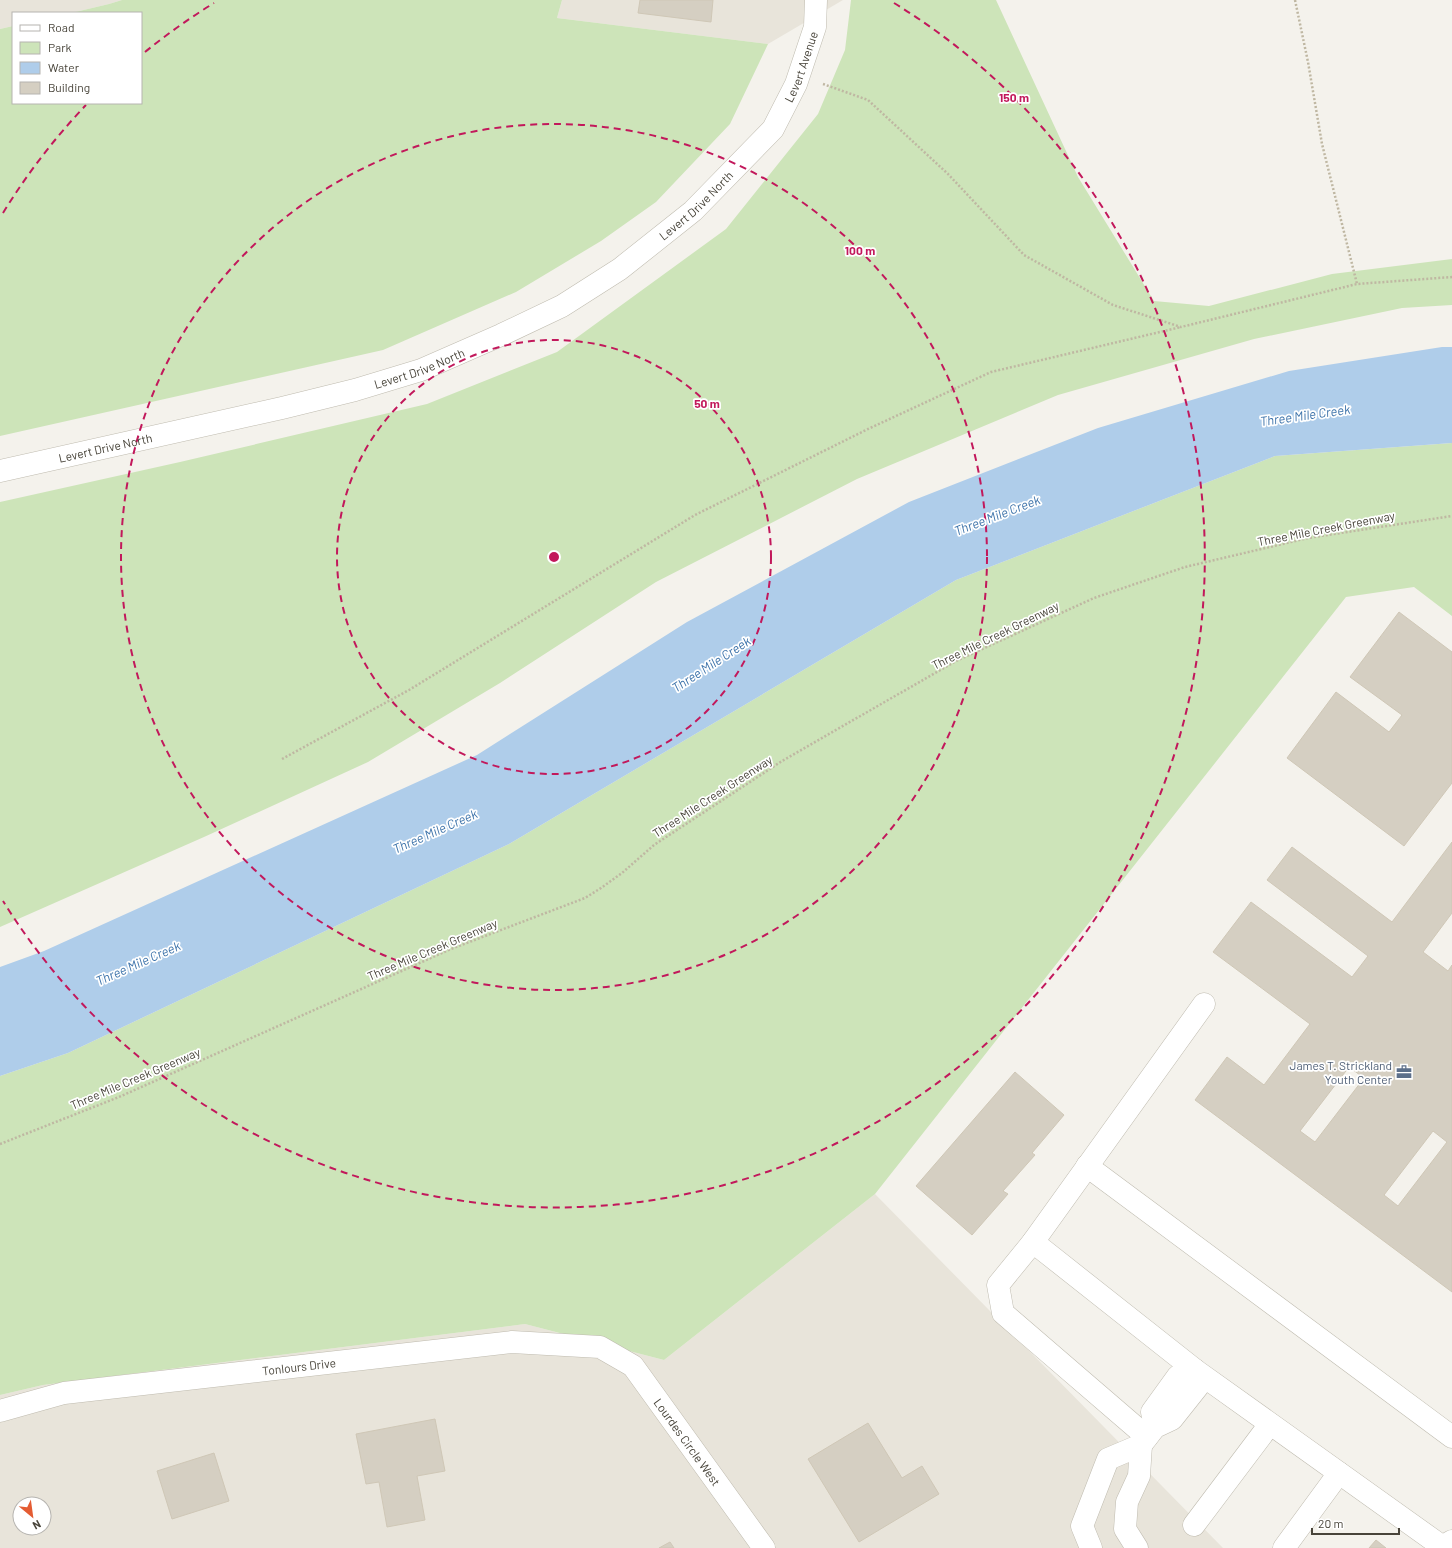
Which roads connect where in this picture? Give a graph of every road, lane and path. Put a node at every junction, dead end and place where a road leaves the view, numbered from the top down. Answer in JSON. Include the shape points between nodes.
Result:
{"nodes":[{"id":1,"x":816,"y":0,"type":"edge"},
{"id":2,"x":1295,"y":0,"type":"edge"},
{"id":3,"x":800,"y":75,"type":"junction"},
{"id":4,"x":773,"y":129,"type":"joint"},
{"id":5,"x":1452,"y":277,"type":"edge"},
{"id":6,"x":1357,"y":284,"type":"junction"},
{"id":7,"x":1181,"y":327,"type":"junction"},
{"id":8,"x":0,"y":471,"type":"edge"},
{"id":9,"x":1452,"y":516,"type":"edge"},
{"id":10,"x":282,"y":759,"type":"dead end"},
{"id":11,"x":1204,"y":1004,"type":"dead end"},
{"id":12,"x":0,"y":1144,"type":"edge"},
{"id":13,"x":1087,"y":1166,"type":"junction"},
{"id":14,"x":1033,"y":1242,"type":"junction"},
{"id":15,"x":600,"y":1347,"type":"joint"},
{"id":16,"x":1195,"y":1370,"type":"junction"},
{"id":17,"x":0,"y":1411,"type":"edge"},
{"id":18,"x":1270,"y":1424,"type":"junction"},
{"id":19,"x":1148,"y":1436,"type":"junction"},
{"id":20,"x":1452,"y":1437,"type":"edge"},
{"id":21,"x":1339,"y":1473,"type":"junction"},
{"id":22,"x":1194,"y":1525,"type":"dead end"},
{"id":23,"x":1452,"y":1541,"type":"edge"},
{"id":24,"x":764,"y":1548,"type":"edge"},
{"id":25,"x":1091,"y":1548,"type":"edge"},
{"id":26,"x":1137,"y":1548,"type":"edge"},
{"id":27,"x":1284,"y":1548,"type":"edge"}],
"edges":[{"from":1,"to":3,"type":"street","name":"Levert Avenue","via":[[815,27]]},
{"from":2,"to":6,"type":"path","via":[[1322,144]]},
{"from":3,"to":4,"type":"street","name":"Levert Avenue"},
{"from":3,"to":7,"type":"path","via":[[868,100],[948,174],[1024,255],[1113,305]]},
{"from":4,"to":8,"type":"street","name":"Levert Drive North","via":[[693,211],[620,270],[562,306],[501,335],[421,370],[355,390]]},
{"from":5,"to":6,"type":"path"},
{"from":6,"to":7,"type":"path"},
{"from":7,"to":10,"type":"path","via":[[991,372],[868,430],[695,515],[409,690]]},
{"from":9,"to":12,"type":"path","name":"Three Mile Creek Greenway","via":[[1308,538],[1185,567],[1094,598],[956,661],[782,761],[654,845],[622,873],[585,898],[451,948],[119,1097]]},
{"from":11,"to":13,"type":"street"},
{"from":13,"to":14,"type":"street"},
{"from":13,"to":20,"type":"street"},
{"from":14,"to":16,"type":"street"},
{"from":14,"to":19,"type":"street","via":[[998,1285],[1003,1314]]},
{"from":15,"to":17,"type":"street","name":"Tonlours Drive","via":[[512,1342],[64,1393]]},
{"from":15,"to":24,"type":"street","name":"Lourdes Circle West","via":[[633,1366]]},
{"from":16,"to":18,"type":"street"},
{"from":16,"to":19,"type":"street","via":[[1199,1385],[1172,1419]]},
{"from":18,"to":21,"type":"street"},
{"from":18,"to":22,"type":"street"},
{"from":19,"to":25,"type":"street","via":[[1108,1459],[1082,1526]]},
{"from":19,"to":26,"type":"street","via":[[1139,1476],[1127,1502],[1125,1529]]},
{"from":21,"to":23,"type":"street","via":[[1440,1545],[1445,1546]]},
{"from":21,"to":27,"type":"street"}]}
